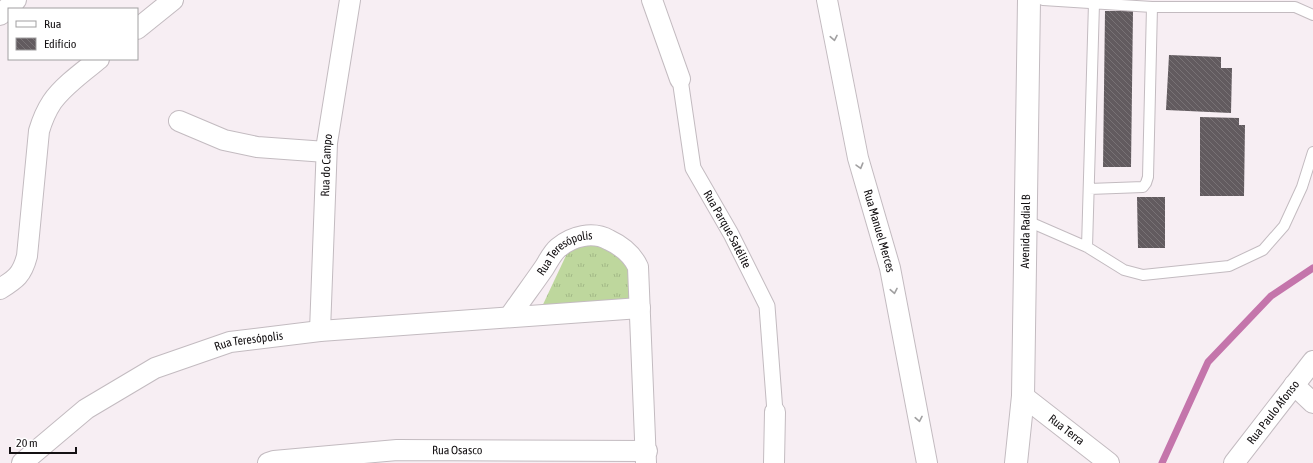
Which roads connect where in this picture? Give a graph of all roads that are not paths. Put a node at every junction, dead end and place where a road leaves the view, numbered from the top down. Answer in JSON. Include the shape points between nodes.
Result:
{"nodes":[{"id":1,"x":16,"y":0,"type":"edge"},
{"id":2,"x":173,"y":0,"type":"edge"},
{"id":3,"x":350,"y":0,"type":"edge"},
{"id":4,"x":652,"y":0,"type":"edge"},
{"id":5,"x":826,"y":0,"type":"edge"},
{"id":6,"x":1029,"y":0,"type":"edge"},
{"id":7,"x":1043,"y":0,"type":"edge"},
{"id":8,"x":1094,"y":4,"type":"junction"},
{"id":9,"x":1152,"y":7,"type":"junction"},
{"id":10,"x":0,"y":15,"type":"edge"},
{"id":11,"x":1313,"y":15,"type":"edge"},
{"id":12,"x":138,"y":28,"type":"edge"},
{"id":13,"x":98,"y":60,"type":"edge"},
{"id":14,"x":680,"y":79,"type":"joint"},
{"id":15,"x":180,"y":121,"type":"dead end"},
{"id":16,"x":326,"y":152,"type":"junction"},
{"id":17,"x":1313,"y":152,"type":"edge"},
{"id":18,"x":1089,"y":189,"type":"junction"},
{"id":19,"x":1025,"y":220,"type":"junction"},
{"id":20,"x":1087,"y":247,"type":"junction"},
{"id":21,"x":0,"y":289,"type":"edge"},
{"id":22,"x":640,"y":308,"type":"junction"},
{"id":23,"x":510,"y":316,"type":"junction"},
{"id":24,"x":320,"y":331,"type":"junction"},
{"id":25,"x":1313,"y":362,"type":"edge"},
{"id":26,"x":1294,"y":385,"type":"junction"},
{"id":27,"x":1023,"y":396,"type":"junction"},
{"id":28,"x":1313,"y":403,"type":"edge"},
{"id":29,"x":776,"y":412,"type":"joint"},
{"id":30,"x":647,"y":457,"type":"edge"},
{"id":31,"x":22,"y":463,"type":"edge"},
{"id":32,"x":268,"y":463,"type":"edge"},
{"id":33,"x":774,"y":463,"type":"edge"},
{"id":34,"x":927,"y":463,"type":"edge"},
{"id":35,"x":1016,"y":463,"type":"edge"},
{"id":36,"x":1109,"y":463,"type":"edge"},
{"id":37,"x":1234,"y":463,"type":"edge"}],
"edges":[{"from":1,"to":10,"type":"street"},
{"from":2,"to":12,"type":"street"},
{"from":3,"to":16,"type":"street","name":"Rua do Campo"},
{"from":4,"to":14,"type":"street","name":"Rua Parque Satélite"},
{"from":5,"to":34,"type":"street","name":"Rua Manuel Merces","one_way":true,"via":[[858,158],[890,268]]},
{"from":6,"to":19,"type":"main road","name":"Avenida Radial B"},
{"from":7,"to":8,"type":"lane"},
{"from":8,"to":9,"type":"lane"},
{"from":8,"to":18,"type":"lane"},
{"from":9,"to":11,"type":"lane","via":[[1295,7]]},
{"from":9,"to":18,"type":"lane","via":[[1146,183],[1143,187]]},
{"from":13,"to":21,"type":"street","via":[[52,101],[43,117],[39,131],[27,256],[24,268],[16,278]]},
{"from":14,"to":29,"type":"street","name":"Rua Parque Satélite","via":[[693,168],[731,234],[767,306]]},
{"from":15,"to":16,"type":"street","via":[[224,140],[257,147]]},
{"from":16,"to":24,"type":"street","name":"Rua do Campo"},
{"from":17,"to":20,"type":"lane","via":[[1302,187],[1284,226],[1263,250],[1229,266],[1143,275],[1124,270]]},
{"from":18,"to":20,"type":"lane"},
{"from":19,"to":20,"type":"lane"},
{"from":19,"to":27,"type":"main road","name":"Avenida Radial B"},
{"from":22,"to":23,"type":"street","name":"Rua Teresópolis"},
{"from":22,"to":23,"type":"street","name":"Rua Teresópolis","via":[[638,267],[629,253],[608,239],[585,235],[557,249]]},
{"from":22,"to":30,"type":"street","name":"Rua Teresópolis"},
{"from":23,"to":24,"type":"street","name":"Rua Teresópolis"},
{"from":24,"to":31,"type":"street","name":"Rua Teresópolis","via":[[230,342],[155,368],[86,408]]},
{"from":25,"to":26,"type":"street","name":"Rua Paulo Afonso"},
{"from":26,"to":28,"type":"street"},
{"from":26,"to":37,"type":"street","name":"Rua Paulo Afonso"},
{"from":27,"to":35,"type":"main road","name":"Avenida Radial B"},
{"from":27,"to":36,"type":"street","name":"Rua Terra"},
{"from":29,"to":33,"type":"street","name":"Rua Parque Satélite"},
{"from":30,"to":32,"type":"street","name":"Rua Osasco","via":[[397,450]]}]}
